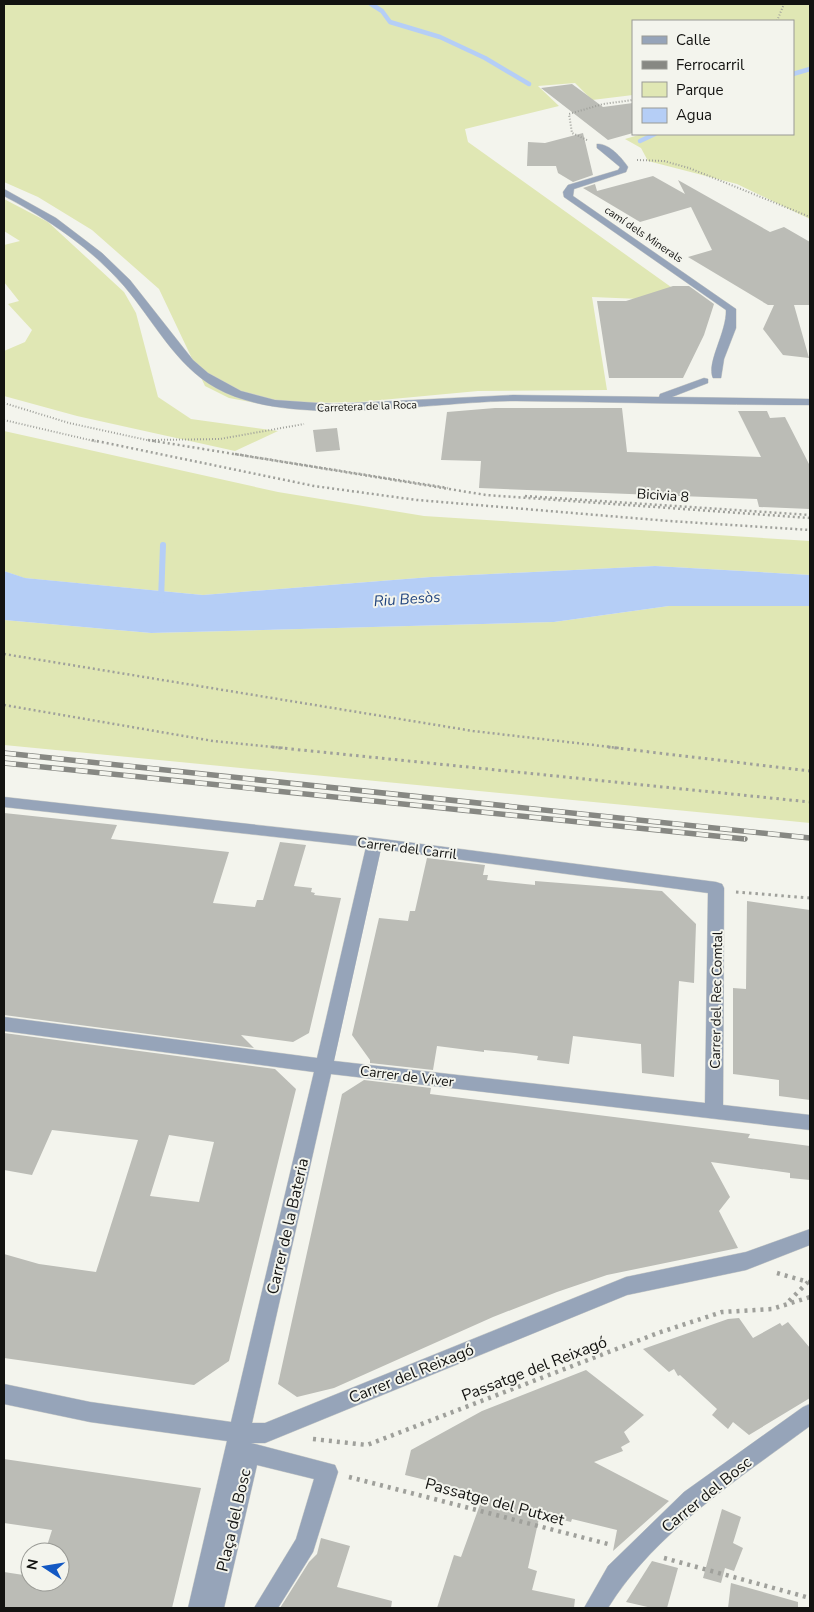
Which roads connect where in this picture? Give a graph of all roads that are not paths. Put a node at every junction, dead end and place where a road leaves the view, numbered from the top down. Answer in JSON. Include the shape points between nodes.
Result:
{"nodes":[{"id":1,"x":600,"y":146,"type":"road end"},
{"id":2,"x":4,"y":192,"type":"edge"},
{"id":3,"x":717,"y":376,"type":"dead end"},
{"id":4,"x":704,"y":381,"type":"dead end"},
{"id":5,"x":655,"y":399,"type":"junction"},
{"id":6,"x":810,"y":402,"type":"edge"},
{"id":7,"x":4,"y":802,"type":"edge"},
{"id":8,"x":375,"y":843,"type":"junction"},
{"id":9,"x":716,"y":888,"type":"joint"},
{"id":10,"x":4,"y":1024,"type":"edge"},
{"id":11,"x":324,"y":1066,"type":"junction"},
{"id":12,"x":714,"y":1112,"type":"junction"},
{"id":13,"x":810,"y":1123,"type":"edge"},
{"id":14,"x":810,"y":1237,"type":"edge"},
{"id":15,"x":4,"y":1394,"type":"edge"},
{"id":16,"x":810,"y":1414,"type":"edge"},
{"id":17,"x":239,"y":1434,"type":"junction"},
{"id":18,"x":199,"y":1608,"type":"edge"},
{"id":19,"x":213,"y":1608,"type":"edge"},
{"id":20,"x":265,"y":1608,"type":"edge"},
{"id":21,"x":595,"y":1608,"type":"edge"}],
"edges":[{"from":1,"to":3,"type":"street","name":"camí dels Minerals","via":[[624,167],[622,172],[576,185],[568,192],[569,197],[731,308],[732,326],[718,359]]},
{"from":2,"to":5,"type":"street","name":"Carretera de la Roca","via":[[79,238],[124,280],[188,361],[210,380],[244,396],[280,405],[333,408],[513,398]]},
{"from":4,"to":5,"type":"street"},
{"from":5,"to":6,"type":"street","name":"Carretera de la Roca"},
{"from":7,"to":8,"type":"street","name":"Carrer del Carril"},
{"from":8,"to":9,"type":"street","name":"Carrer del Carril"},
{"from":8,"to":11,"type":"street","name":"Carrer de la Bateria"},
{"from":9,"to":12,"type":"street","name":"Carrer del Rec Comtal"},
{"from":10,"to":11,"type":"street","name":"Carrer de Viver"},
{"from":11,"to":12,"type":"street","name":"Carrer de Viver"},
{"from":11,"to":17,"type":"street","name":"Carrer de la Bateria"},
{"from":12,"to":13,"type":"street","name":"Carrer de Viver"},
{"from":14,"to":17,"type":"street","name":"Carrer del Reixagó","via":[[746,1261],[626,1286],[265,1433]]},
{"from":15,"to":17,"type":"street","name":"Carrer del Reixagó","via":[[90,1412]]},
{"from":16,"to":21,"type":"street","name":"Carrer del Bosc","via":[[692,1500],[616,1574]]},
{"from":17,"to":18,"type":"street","name":"Carrer de la Bateria"},
{"from":19,"to":20,"type":"street","name":"Plaça del Bosc","via":[[249,1453],[327,1472],[306,1544]]}]}
